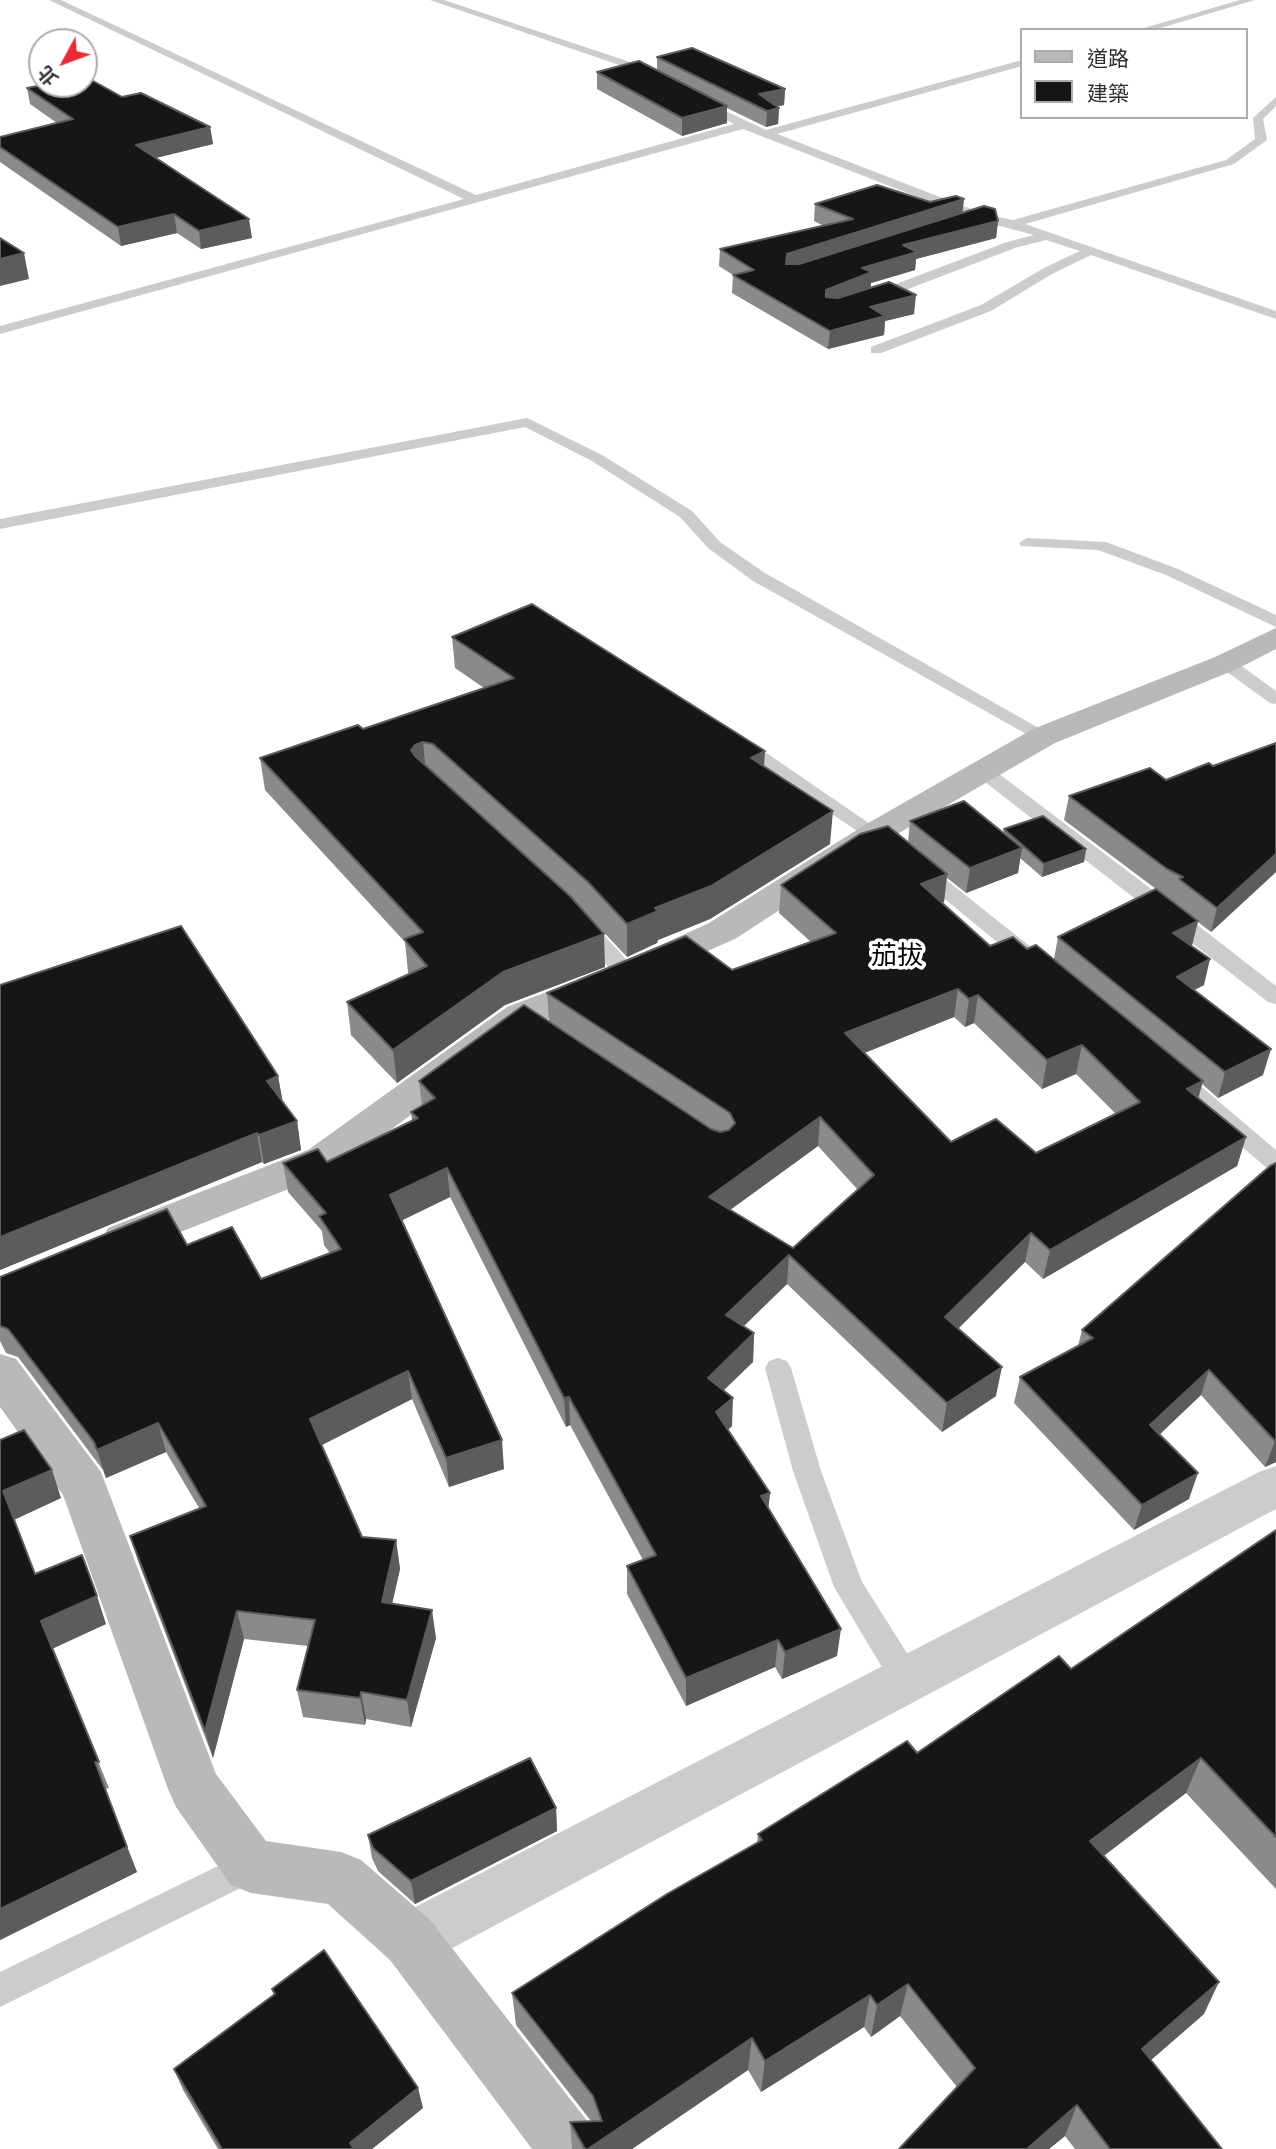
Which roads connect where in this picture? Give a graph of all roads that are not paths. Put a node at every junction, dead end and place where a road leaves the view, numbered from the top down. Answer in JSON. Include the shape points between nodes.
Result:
{"nodes":[{"id":1,"x":54,"y":0,"type":"edge"},
{"id":2,"x":435,"y":0,"type":"edge"},
{"id":3,"x":1250,"y":0,"type":"edge"},
{"id":4,"x":1149,"y":28,"type":"edge"},
{"id":5,"x":1020,"y":64,"type":"edge"},
{"id":6,"x":662,"y":82,"type":"edge"},
{"id":7,"x":685,"y":94,"type":"edge"},
{"id":8,"x":1276,"y":100,"type":"edge"},
{"id":9,"x":744,"y":125,"type":"junction"},
{"id":10,"x":767,"y":133,"type":"junction"},
{"id":11,"x":474,"y":199,"type":"junction"},
{"id":12,"x":981,"y":216,"type":"junction"},
{"id":13,"x":1013,"y":225,"type":"junction"},
{"id":14,"x":956,"y":226,"type":"edge"},
{"id":15,"x":1042,"y":237,"type":"junction"},
{"id":16,"x":1088,"y":252,"type":"junction"},
{"id":17,"x":858,"y":302,"type":"edge"},
{"id":18,"x":1276,"y":315,"type":"edge"},
{"id":19,"x":0,"y":330,"type":"edge"},
{"id":20,"x":876,"y":350,"type":"dead end"},
{"id":21,"x":0,"y":524,"type":"edge"},
{"id":22,"x":1027,"y":543,"type":"dead end"},
{"id":23,"x":1276,"y":622,"type":"edge"},
{"id":24,"x":1276,"y":637,"type":"edge"},
{"id":25,"x":1226,"y":663,"type":"junction"},
{"id":26,"x":1276,"y":699,"type":"edge"},
{"id":27,"x":724,"y":733,"type":"edge"},
{"id":28,"x":1044,"y":736,"type":"junction"},
{"id":29,"x":983,"y":771,"type":"junction"},
{"id":30,"x":875,"y":833,"type":"junction"},
{"id":31,"x":570,"y":913,"type":"edge"},
{"id":32,"x":1044,"y":970,"type":"edge"},
{"id":33,"x":627,"y":974,"type":"junction"},
{"id":34,"x":1276,"y":997,"type":"edge"},
{"id":35,"x":1160,"y":1065,"type":"edge"},
{"id":36,"x":1276,"y":1163,"type":"edge"},
{"id":37,"x":94,"y":1250,"type":"edge"},
{"id":38,"x":778,"y":1368,"type":"dead end"},
{"id":39,"x":0,"y":1372,"type":"edge"},
{"id":40,"x":1276,"y":1486,"type":"edge"},
{"id":41,"x":906,"y":1679,"type":"junction"},
{"id":42,"x":251,"y":1866,"type":"junction"},
{"id":43,"x":410,"y":1940,"type":"junction"},
{"id":44,"x":0,"y":1990,"type":"edge"},
{"id":45,"x":570,"y":2149,"type":"edge"}],
"edges":[{"from":1,"to":11,"type":"lane"},
{"from":2,"to":6,"type":"lane","via":[[626,64]]},
{"from":3,"to":4,"type":"lane"},
{"from":5,"to":10,"type":"lane"},
{"from":7,"to":9,"type":"lane"},
{"from":8,"to":13,"type":"lane","via":[[1258,118],[1261,140],[1230,162]]},
{"from":9,"to":10,"type":"lane"},
{"from":9,"to":11,"type":"lane"},
{"from":10,"to":12,"type":"lane"},
{"from":11,"to":19,"type":"lane"},
{"from":12,"to":13,"type":"lane"},
{"from":12,"to":14,"type":"lane"},
{"from":13,"to":15,"type":"lane"},
{"from":15,"to":16,"type":"lane"},
{"from":15,"to":17,"type":"lane"},
{"from":16,"to":18,"type":"lane"},
{"from":16,"to":20,"type":"lane","via":[[986,308]]},
{"from":21,"to":28,"type":"lane","via":[[527,422],[597,458],[686,514],[714,545],[759,577]]},
{"from":22,"to":23,"type":"lane","via":[[1100,545],[1172,572]]},
{"from":24,"to":25,"type":"street"},
{"from":25,"to":26,"type":"lane"},
{"from":25,"to":28,"type":"street"},
{"from":27,"to":30,"type":"lane"},
{"from":28,"to":29,"type":"street"},
{"from":29,"to":30,"type":"street"},
{"from":29,"to":34,"type":"lane"},
{"from":30,"to":32,"type":"lane"},
{"from":30,"to":33,"type":"street","via":[[722,931]]},
{"from":31,"to":33,"type":"lane"},
{"from":33,"to":37,"type":"street","via":[[531,1023],[322,1160]]},
{"from":35,"to":36,"type":"lane"},
{"from":38,"to":41,"type":"lane","via":[[807,1471],[849,1587]]},
{"from":39,"to":42,"type":"street","via":[[84,1486],[195,1789]]},
{"from":40,"to":41,"type":"street"},
{"from":41,"to":43,"type":"street"},
{"from":42,"to":43,"type":"street","via":[[341,1879]]},
{"from":42,"to":44,"type":"lane"},
{"from":43,"to":45,"type":"street"}]}
